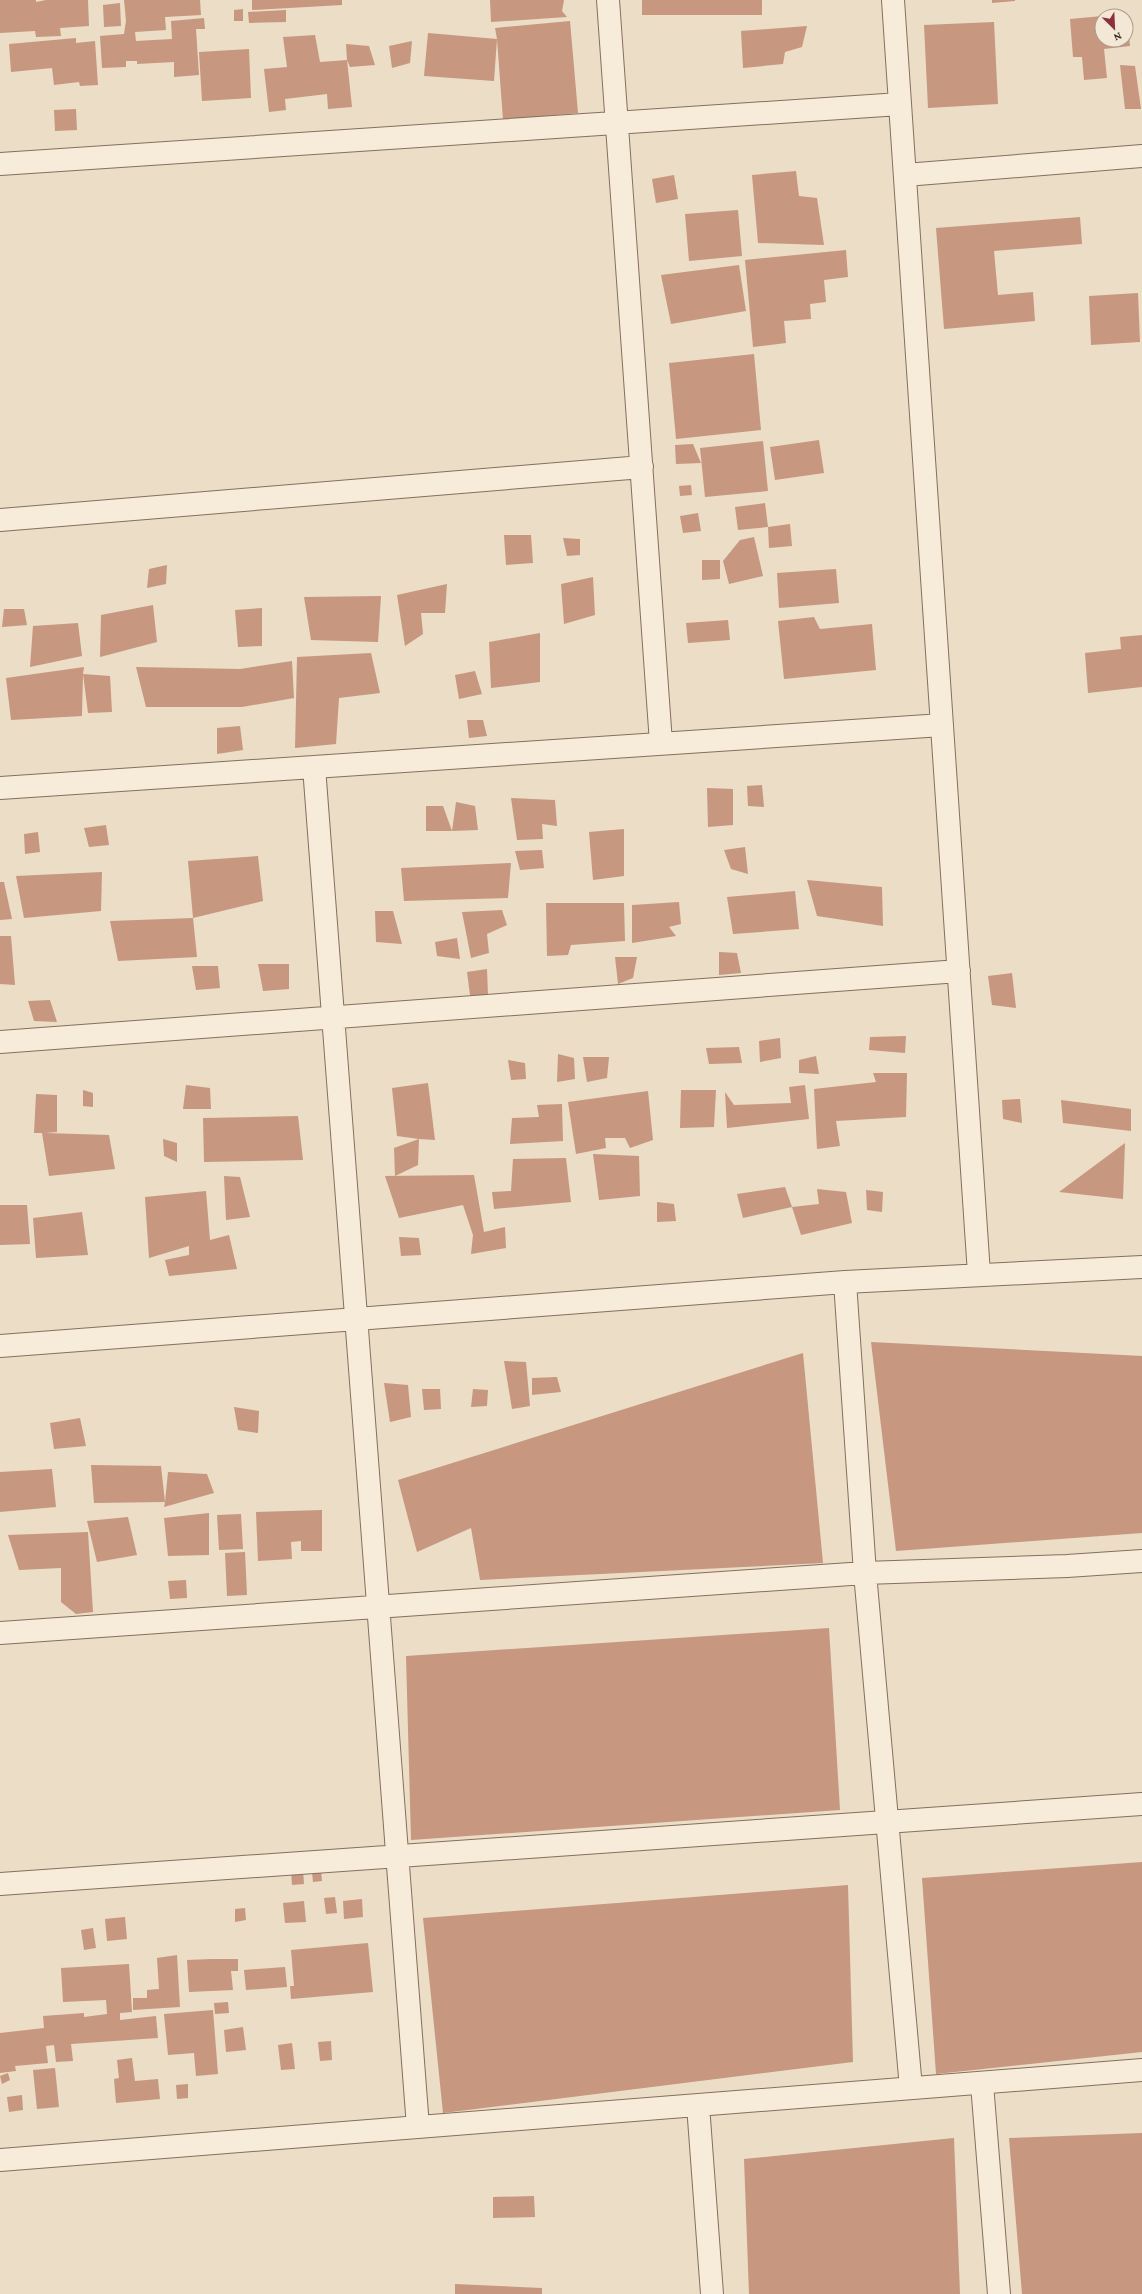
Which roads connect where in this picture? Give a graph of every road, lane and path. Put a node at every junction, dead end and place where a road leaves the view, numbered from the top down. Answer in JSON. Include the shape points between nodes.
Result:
{"nodes":[{"id":1,"x":608,"y":0,"type":"edge"},
{"id":2,"x":893,"y":0,"type":"edge"},
{"id":3,"x":900,"y":104,"type":"junction"},
{"id":4,"x":616,"y":122,"type":"junction"},
{"id":5,"x":1142,"y":156,"type":"edge"},
{"id":6,"x":0,"y":164,"type":"edge"},
{"id":7,"x":905,"y":174,"type":"junction"},
{"id":8,"x":642,"y":467,"type":"junction"},
{"id":9,"x":0,"y":520,"type":"edge"},
{"id":10,"x":942,"y":725,"type":"junction"},
{"id":11,"x":661,"y":743,"type":"junction"},
{"id":12,"x":314,"y":767,"type":"junction"},
{"id":13,"x":0,"y":788,"type":"edge"},
{"id":14,"x":959,"y":971,"type":"junction"},
{"id":15,"x":333,"y":1017,"type":"junction"},
{"id":16,"x":0,"y":1042,"type":"edge"},
{"id":17,"x":1142,"y":1267,"type":"edge"},
{"id":18,"x":979,"y":1274,"type":"junction"},
{"id":19,"x":845,"y":1282,"type":"junction"},
{"id":20,"x":357,"y":1319,"type":"junction"},
{"id":21,"x":0,"y":1346,"type":"edge"},
{"id":22,"x":1142,"y":1561,"type":"edge"},
{"id":23,"x":865,"y":1573,"type":"junction"},
{"id":24,"x":378,"y":1606,"type":"junction"},
{"id":25,"x":0,"y":1633,"type":"edge"},
{"id":26,"x":1142,"y":1804,"type":"edge"},
{"id":27,"x":886,"y":1822,"type":"junction"},
{"id":28,"x":398,"y":1856,"type":"junction"},
{"id":29,"x":0,"y":1884,"type":"edge"},
{"id":30,"x":1142,"y":2070,"type":"edge"},
{"id":31,"x":982,"y":2084,"type":"junction"},
{"id":32,"x":911,"y":2088,"type":"junction"},
{"id":33,"x":698,"y":2105,"type":"junction"},
{"id":34,"x":418,"y":2127,"type":"junction"},
{"id":35,"x":0,"y":2160,"type":"edge"},
{"id":36,"x":712,"y":2294,"type":"edge"},
{"id":37,"x":999,"y":2294,"type":"edge"}],
"edges":[{"from":1,"to":4,"type":"street"},
{"from":2,"to":3,"type":"street"},
{"from":3,"to":4,"type":"street"},
{"from":3,"to":7,"type":"street"},
{"from":4,"to":6,"type":"street"},
{"from":4,"to":8,"type":"street"},
{"from":5,"to":7,"type":"street"},
{"from":7,"to":10,"type":"street"},
{"from":8,"to":9,"type":"street"},
{"from":8,"to":11,"type":"street"},
{"from":10,"to":11,"type":"street"},
{"from":10,"to":14,"type":"street"},
{"from":11,"to":12,"type":"street"},
{"from":12,"to":13,"type":"street"},
{"from":12,"to":15,"type":"street"},
{"from":14,"to":15,"type":"street"},
{"from":14,"to":18,"type":"street"},
{"from":15,"to":16,"type":"street"},
{"from":15,"to":20,"type":"street"},
{"from":17,"to":18,"type":"street"},
{"from":18,"to":19,"type":"street"},
{"from":19,"to":20,"type":"street"},
{"from":19,"to":23,"type":"street"},
{"from":20,"to":21,"type":"street"},
{"from":20,"to":24,"type":"street"},
{"from":22,"to":23,"type":"street"},
{"from":23,"to":24,"type":"street"},
{"from":23,"to":27,"type":"street"},
{"from":24,"to":25,"type":"street"},
{"from":24,"to":28,"type":"street"},
{"from":26,"to":27,"type":"street"},
{"from":27,"to":28,"type":"street"},
{"from":27,"to":32,"type":"street"},
{"from":28,"to":29,"type":"street"},
{"from":28,"to":34,"type":"street"},
{"from":30,"to":31,"type":"street"},
{"from":31,"to":32,"type":"street"},
{"from":31,"to":37,"type":"street"},
{"from":32,"to":33,"type":"street"},
{"from":33,"to":34,"type":"street"},
{"from":33,"to":36,"type":"street"},
{"from":34,"to":35,"type":"street"}]}
